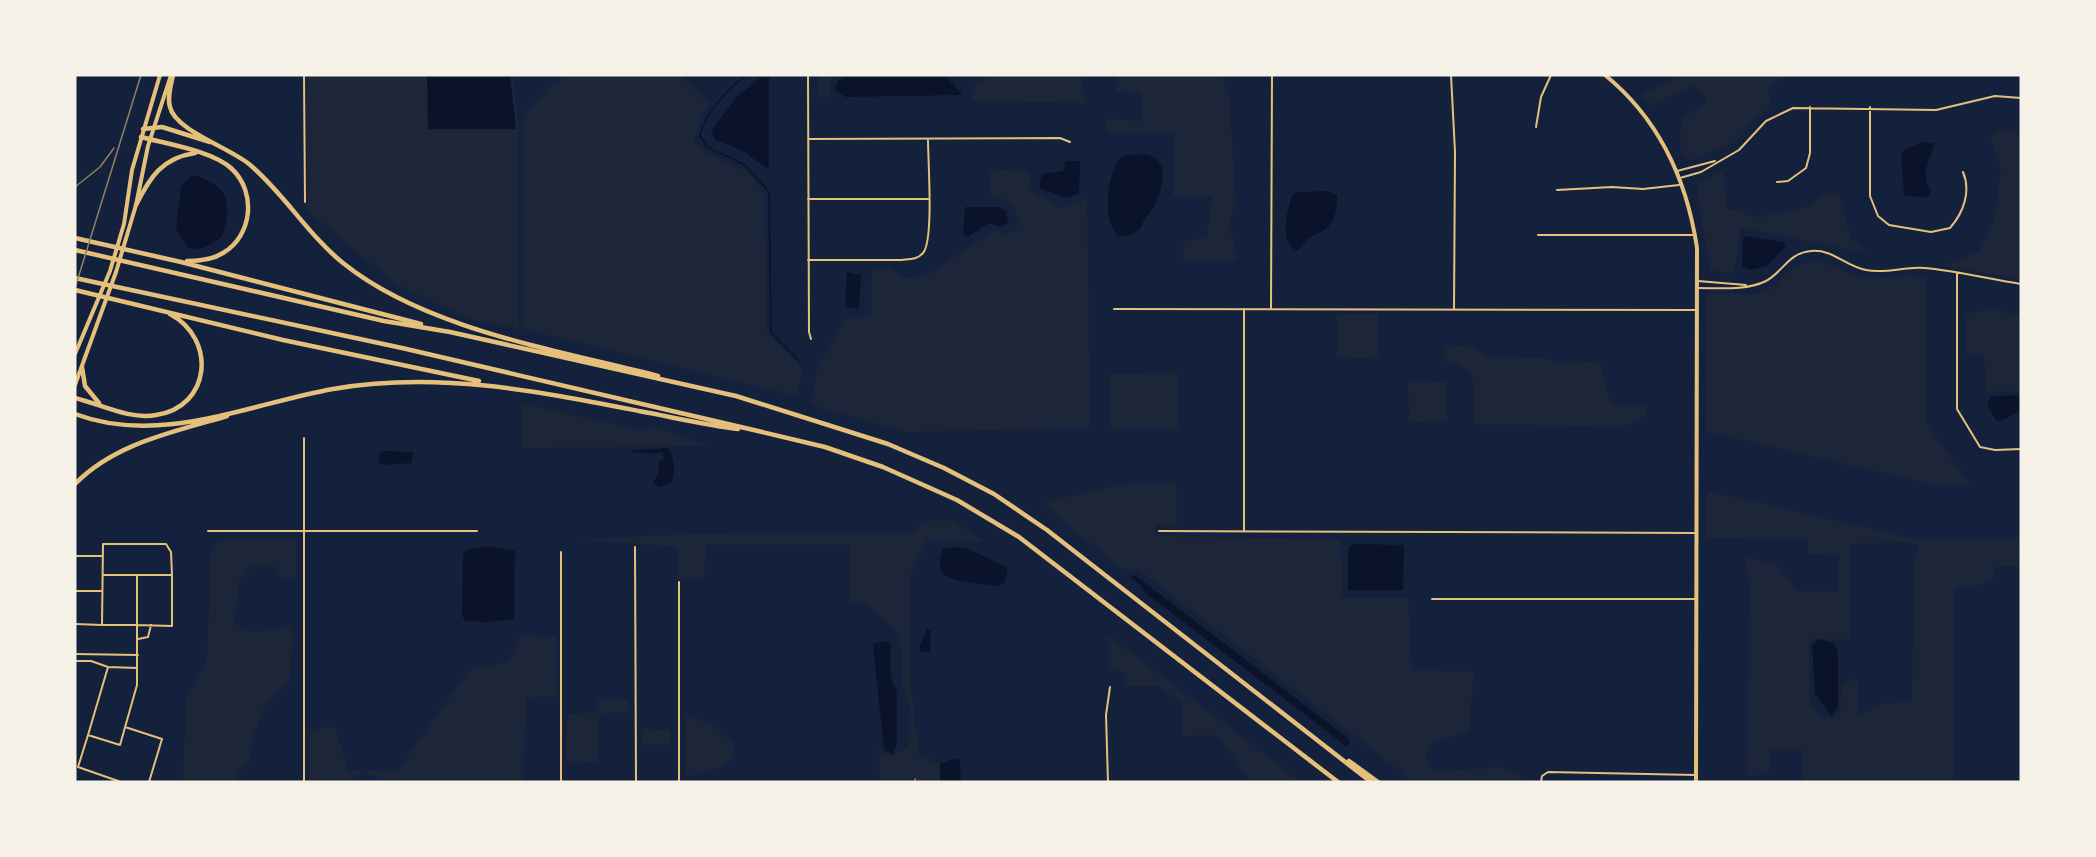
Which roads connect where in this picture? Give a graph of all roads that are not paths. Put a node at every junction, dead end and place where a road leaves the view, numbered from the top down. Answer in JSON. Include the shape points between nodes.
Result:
{"nodes":[{"id":1,"x":160,"y":75,"type":"edge"},
{"id":2,"x":172,"y":75,"type":"edge"},
{"id":3,"x":304,"y":75,"type":"edge"},
{"id":4,"x":808,"y":75,"type":"edge"},
{"id":5,"x":1272,"y":75,"type":"edge"},
{"id":6,"x":1451,"y":75,"type":"edge"},
{"id":7,"x":1551,"y":75,"type":"edge"},
{"id":8,"x":1605,"y":75,"type":"edge"},
{"id":9,"x":2021,"y":98,"type":"edge"},
{"id":10,"x":1810,"y":107,"type":"junction"},
{"id":11,"x":1870,"y":108,"type":"junction"},
{"id":12,"x":1536,"y":127,"type":"dead end"},
{"id":13,"x":153,"y":128,"type":"junction"},
{"id":14,"x":143,"y":129,"type":"junction"},
{"id":15,"x":141,"y":137,"type":"junction"},
{"id":16,"x":808,"y":139,"type":"junction"},
{"id":17,"x":928,"y":139,"type":"junction"},
{"id":18,"x":150,"y":140,"type":"junction"},
{"id":19,"x":1070,"y":142,"type":"dead end"},
{"id":20,"x":224,"y":146,"type":"junction"},
{"id":21,"x":198,"y":153,"type":"junction"},
{"id":22,"x":1718,"y":161,"type":"junction"},
{"id":23,"x":1677,"y":172,"type":"junction"},
{"id":24,"x":1963,"y":172,"type":"dead end"},
{"id":25,"x":1680,"y":178,"type":"junction"},
{"id":26,"x":1777,"y":182,"type":"dead end"},
{"id":27,"x":1682,"y":184,"type":"junction"},
{"id":28,"x":1557,"y":190,"type":"dead end"},
{"id":29,"x":808,"y":199,"type":"junction"},
{"id":30,"x":928,"y":199,"type":"junction"},
{"id":31,"x":304,"y":202,"type":"dead end"},
{"id":32,"x":136,"y":205,"type":"junction"},
{"id":33,"x":1538,"y":235,"type":"dead end"},
{"id":34,"x":1695,"y":235,"type":"junction"},
{"id":35,"x":75,"y":238,"type":"edge"},
{"id":36,"x":75,"y":250,"type":"edge"},
{"id":37,"x":808,"y":260,"type":"junction"},
{"id":38,"x":181,"y":262,"type":"junction"},
{"id":39,"x":1957,"y":273,"type":"junction"},
{"id":40,"x":75,"y":278,"type":"edge"},
{"id":41,"x":1698,"y":281,"type":"junction"},
{"id":42,"x":2021,"y":284,"type":"edge"},
{"id":43,"x":1749,"y":286,"type":"junction"},
{"id":44,"x":1698,"y":288,"type":"junction"},
{"id":45,"x":75,"y":290,"type":"edge"},
{"id":46,"x":1114,"y":309,"type":"dead end"},
{"id":47,"x":1245,"y":309,"type":"junction"},
{"id":48,"x":1271,"y":309,"type":"junction"},
{"id":49,"x":163,"y":310,"type":"junction"},
{"id":50,"x":1454,"y":310,"type":"junction"},
{"id":51,"x":1698,"y":310,"type":"junction"},
{"id":52,"x":450,"y":332,"type":"junction"},
{"id":53,"x":811,"y":339,"type":"dead end"},
{"id":54,"x":75,"y":354,"type":"edge"},
{"id":55,"x":82,"y":367,"type":"junction"},
{"id":56,"x":75,"y":385,"type":"edge"},
{"id":57,"x":527,"y":390,"type":"junction"},
{"id":58,"x":736,"y":396,"type":"junction"},
{"id":59,"x":75,"y":398,"type":"edge"},
{"id":60,"x":101,"y":404,"type":"junction"},
{"id":61,"x":251,"y":409,"type":"junction"},
{"id":62,"x":75,"y":414,"type":"edge"},
{"id":63,"x":758,"y":430,"type":"junction"},
{"id":64,"x":304,"y":438,"type":"dead end"},
{"id":65,"x":2021,"y":449,"type":"edge"},
{"id":66,"x":75,"y":484,"type":"edge"},
{"id":67,"x":208,"y":531,"type":"dead end"},
{"id":68,"x":477,"y":531,"type":"dead end"},
{"id":69,"x":1159,"y":531,"type":"dead end"},
{"id":70,"x":1244,"y":531,"type":"junction"},
{"id":71,"x":304,"y":532,"type":"junction"},
{"id":72,"x":1697,"y":533,"type":"junction"},
{"id":73,"x":635,"y":547,"type":"dead end"},
{"id":74,"x":561,"y":552,"type":"dead end"},
{"id":75,"x":75,"y":556,"type":"edge"},
{"id":76,"x":103,"y":556,"type":"junction"},
{"id":77,"x":102,"y":574,"type":"junction"},
{"id":78,"x":137,"y":575,"type":"junction"},
{"id":79,"x":172,"y":575,"type":"junction"},
{"id":80,"x":679,"y":582,"type":"dead end"},
{"id":81,"x":75,"y":591,"type":"edge"},
{"id":82,"x":102,"y":591,"type":"junction"},
{"id":83,"x":1432,"y":599,"type":"dead end"},
{"id":84,"x":1697,"y":599,"type":"junction"},
{"id":85,"x":75,"y":624,"type":"edge"},
{"id":86,"x":102,"y":625,"type":"junction"},
{"id":87,"x":151,"y":625,"type":"junction"},
{"id":88,"x":137,"y":626,"type":"junction"},
{"id":89,"x":138,"y":639,"type":"junction"},
{"id":90,"x":75,"y":654,"type":"edge"},
{"id":91,"x":138,"y":655,"type":"junction"},
{"id":92,"x":75,"y":661,"type":"edge"},
{"id":93,"x":108,"y":667,"type":"junction"},
{"id":94,"x":138,"y":668,"type":"junction"},
{"id":95,"x":1110,"y":687,"type":"dead end"},
{"id":96,"x":1291,"y":718,"type":"junction"},
{"id":97,"x":125,"y":727,"type":"junction"},
{"id":98,"x":88,"y":735,"type":"junction"},
{"id":99,"x":1696,"y":775,"type":"junction"},
{"id":100,"x":121,"y":782,"type":"edge"},
{"id":101,"x":149,"y":782,"type":"edge"},
{"id":102,"x":304,"y":782,"type":"edge"},
{"id":103,"x":561,"y":782,"type":"edge"},
{"id":104,"x":636,"y":782,"type":"edge"},
{"id":105,"x":679,"y":782,"type":"edge"},
{"id":106,"x":1108,"y":782,"type":"edge"},
{"id":107,"x":1337,"y":782,"type":"edge"},
{"id":108,"x":1371,"y":782,"type":"edge"},
{"id":109,"x":1378,"y":782,"type":"edge"},
{"id":110,"x":1541,"y":782,"type":"edge"},
{"id":111,"x":1696,"y":782,"type":"edge"}],
"edges":[{"from":1,"to":14,"type":"main road"},
{"from":2,"to":13,"type":"main road"},
{"from":2,"to":20,"type":"highway","via":[[169,106],[174,118],[189,130]]},
{"from":3,"to":31,"type":"street"},
{"from":4,"to":16,"type":"street"},
{"from":5,"to":48,"type":"street"},
{"from":6,"to":50,"type":"street","via":[[1455,152]]},
{"from":7,"to":12,"type":"street","via":[[1541,98]]},
{"from":8,"to":23,"type":"main road","via":[[1641,111]]},
{"from":9,"to":11,"type":"street","via":[[1995,96],[1936,110]]},
{"from":10,"to":11,"type":"street"},
{"from":10,"to":22,"type":"street","via":[[1776,113],[1739,150]]},
{"from":10,"to":26,"type":"street","via":[[1810,153],[1806,168]]},
{"from":11,"to":24,"type":"street","via":[[1870,196],[1882,221],[1931,232],[1950,228],[1964,203],[1967,183]]},
{"from":13,"to":14,"type":"highway"},
{"from":13,"to":18,"type":"main road"},
{"from":13,"to":20,"type":"highway","via":[[162,127]]},
{"from":14,"to":15,"type":"main road"},
{"from":15,"to":18,"type":"highway"},
{"from":15,"to":54,"type":"main road","via":[[124,224],[110,271]]},
{"from":16,"to":17,"type":"street"},
{"from":16,"to":29,"type":"street"},
{"from":17,"to":19,"type":"street","via":[[1060,138]]},
{"from":17,"to":30,"type":"street"},
{"from":18,"to":21,"type":"highway"},
{"from":18,"to":32,"type":"main road"},
{"from":20,"to":58,"type":"highway","via":[[260,173],[320,243],[356,273],[398,299],[479,329]]},
{"from":21,"to":32,"type":"highway","via":[[172,159],[157,169]]},
{"from":21,"to":38,"type":"highway","via":[[219,160],[237,175],[246,191],[248,216],[235,244],[223,253],[202,261]]},
{"from":22,"to":23,"type":"street"},
{"from":22,"to":25,"type":"street","via":[[1701,172]]},
{"from":23,"to":25,"type":"main road"},
{"from":25,"to":27,"type":"main road"},
{"from":27,"to":28,"type":"street","via":[[1642,189]]},
{"from":27,"to":34,"type":"main road"},
{"from":29,"to":30,"type":"street"},
{"from":29,"to":37,"type":"street"},
{"from":30,"to":37,"type":"street","via":[[927,244],[916,258]]},
{"from":32,"to":55,"type":"main road"},
{"from":33,"to":34,"type":"street"},
{"from":34,"to":41,"type":"main road"},
{"from":35,"to":38,"type":"highway"},
{"from":36,"to":52,"type":"highway","via":[[384,321]]},
{"from":37,"to":53,"type":"street"},
{"from":38,"to":52,"type":"highway"},
{"from":39,"to":42,"type":"street"},
{"from":39,"to":43,"type":"street","via":[[1924,268],[1863,270],[1835,254],[1814,250],[1796,255],[1767,280]]},
{"from":39,"to":65,"type":"street","via":[[1957,409],[1980,447]]},
{"from":40,"to":63,"type":"highway"},
{"from":41,"to":43,"type":"street"},
{"from":41,"to":44,"type":"main road"},
{"from":43,"to":44,"type":"street"},
{"from":44,"to":51,"type":"main road"},
{"from":45,"to":49,"type":"highway"},
{"from":46,"to":47,"type":"street"},
{"from":47,"to":48,"type":"street"},
{"from":47,"to":70,"type":"street"},
{"from":48,"to":50,"type":"street"},
{"from":49,"to":57,"type":"highway"},
{"from":49,"to":60,"type":"highway","via":[[184,323],[198,342],[202,366],[195,390],[177,408],[153,416]]},
{"from":50,"to":51,"type":"street"},
{"from":51,"to":72,"type":"main road"},
{"from":52,"to":58,"type":"highway"},
{"from":55,"to":56,"type":"main road"},
{"from":55,"to":60,"type":"highway","via":[[85,386]]},
{"from":57,"to":61,"type":"highway","via":[[450,381],[371,384]]},
{"from":57,"to":63,"type":"highway"},
{"from":58,"to":96,"type":"highway","via":[[888,444],[994,494]]},
{"from":59,"to":60,"type":"highway"},
{"from":61,"to":62,"type":"highway","via":[[154,428],[114,425]]},
{"from":61,"to":66,"type":"highway","via":[[130,446],[94,467]]},
{"from":63,"to":107,"type":"highway","via":[[883,467],[988,518],[1053,562]]},
{"from":64,"to":71,"type":"street"},
{"from":67,"to":71,"type":"street"},
{"from":68,"to":71,"type":"street"},
{"from":69,"to":70,"type":"street"},
{"from":70,"to":72,"type":"street"},
{"from":71,"to":102,"type":"street"},
{"from":72,"to":84,"type":"main road"},
{"from":73,"to":104,"type":"street"},
{"from":74,"to":103,"type":"street"},
{"from":75,"to":76,"type":"street"},
{"from":76,"to":77,"type":"street"},
{"from":76,"to":79,"type":"street","via":[[103,544],[166,544],[171,552]]},
{"from":77,"to":78,"type":"street"},
{"from":77,"to":82,"type":"street"},
{"from":78,"to":79,"type":"street"},
{"from":78,"to":88,"type":"street"},
{"from":79,"to":87,"type":"street","via":[[172,626]]},
{"from":80,"to":105,"type":"street"},
{"from":81,"to":82,"type":"street"},
{"from":82,"to":86,"type":"street"},
{"from":83,"to":84,"type":"street"},
{"from":84,"to":99,"type":"main road"},
{"from":85,"to":86,"type":"street"},
{"from":86,"to":88,"type":"street"},
{"from":87,"to":88,"type":"street"},
{"from":87,"to":89,"type":"street","via":[[148,638]]},
{"from":88,"to":89,"type":"street"},
{"from":89,"to":91,"type":"street"},
{"from":90,"to":91,"type":"street"},
{"from":91,"to":94,"type":"street"},
{"from":92,"to":93,"type":"street"},
{"from":93,"to":94,"type":"street"},
{"from":93,"to":98,"type":"street"},
{"from":94,"to":97,"type":"street"},
{"from":95,"to":106,"type":"street","via":[[1106,715]]},
{"from":96,"to":108,"type":"highway"},
{"from":96,"to":109,"type":"highway"},
{"from":97,"to":98,"type":"street","via":[[120,745]]},
{"from":97,"to":101,"type":"street","via":[[162,739]]},
{"from":98,"to":100,"type":"street","via":[[78,767]]},
{"from":99,"to":110,"type":"street","via":[[1548,772]]},
{"from":99,"to":111,"type":"main road"}]}
